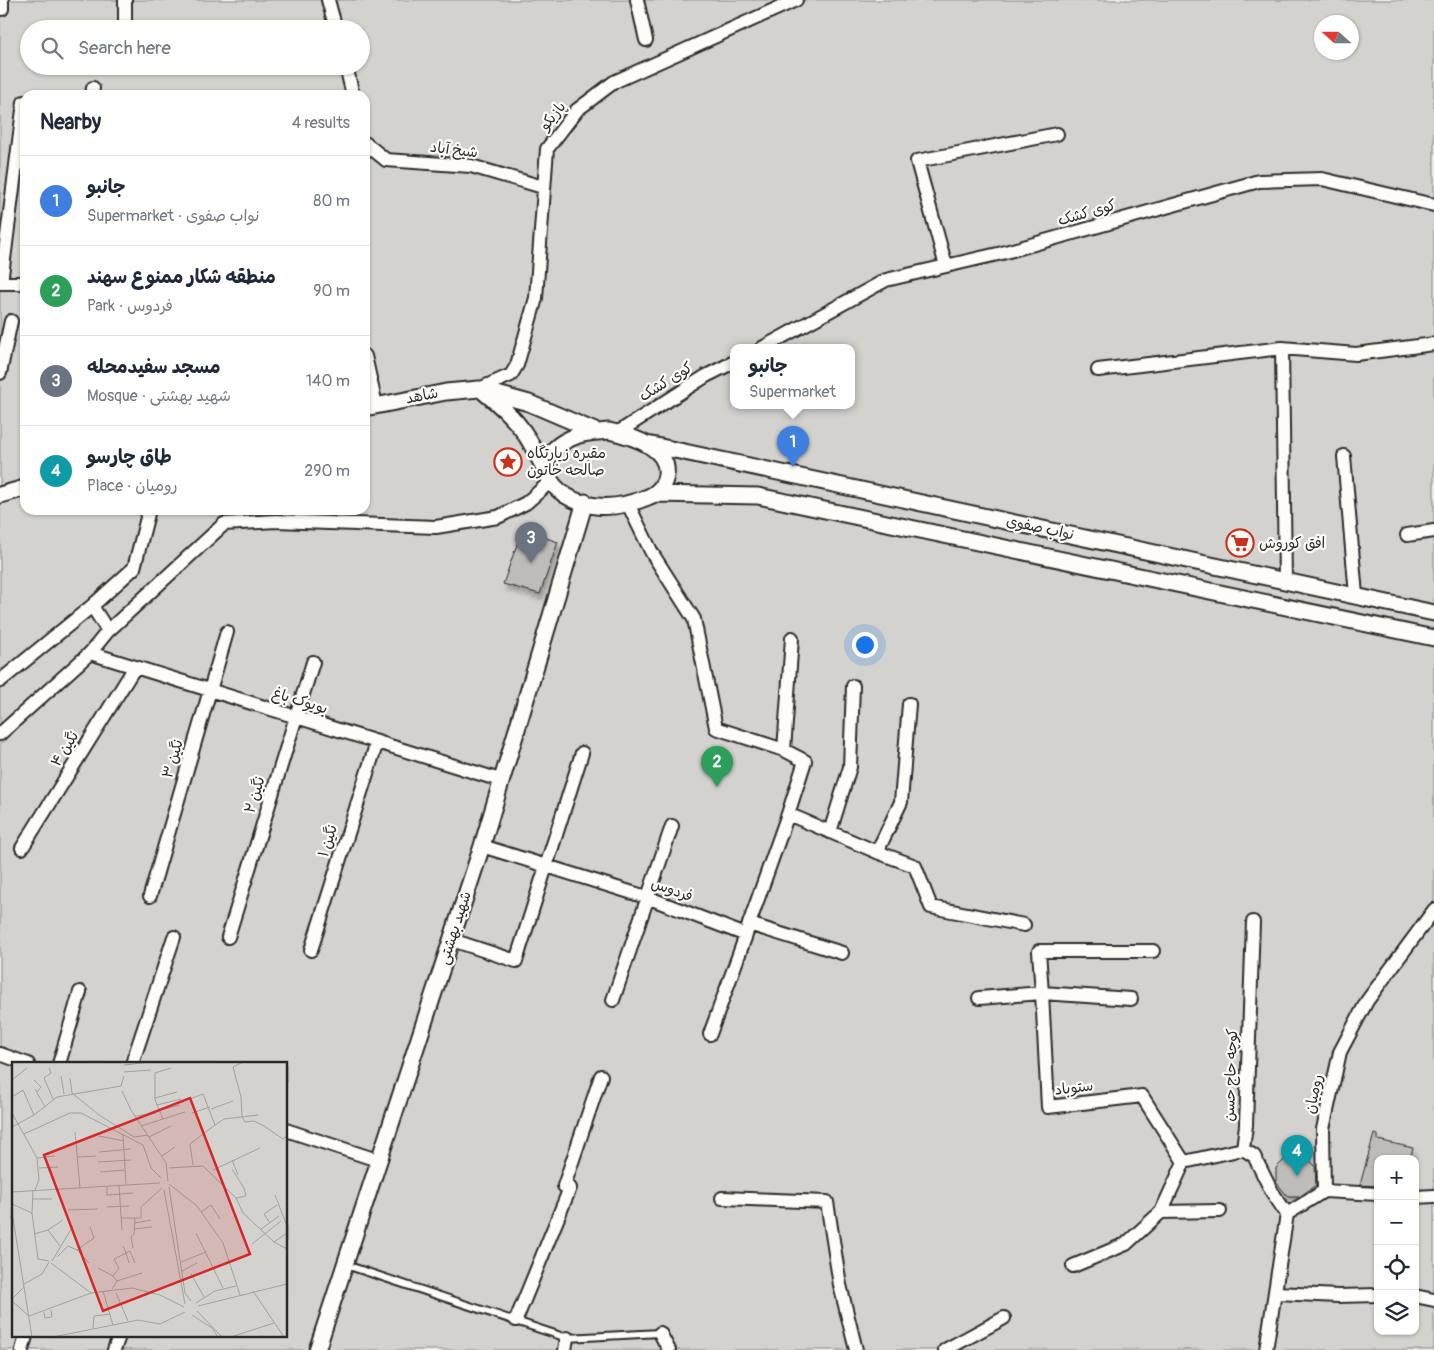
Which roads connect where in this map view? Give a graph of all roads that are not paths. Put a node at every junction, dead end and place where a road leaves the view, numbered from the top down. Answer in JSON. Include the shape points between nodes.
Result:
{"nodes":[{"id":1,"x":125,"y":0,"type":"edge"},
{"id":2,"x":328,"y":0,"type":"edge"},
{"id":3,"x":637,"y":0,"type":"edge"},
{"id":4,"x":796,"y":0,"type":"edge"},
{"id":5,"x":125,"y":20,"type":"edge"},
{"id":6,"x":334,"y":20,"type":"edge"},
{"id":7,"x":646,"y":40,"type":"dead end"},
{"id":8,"x":348,"y":75,"type":"edge"},
{"id":9,"x":352,"y":90,"type":"edge"},
{"id":10,"x":20,"y":133,"type":"edge"},
{"id":11,"x":1056,"y":134,"type":"dead end"},
{"id":12,"x":370,"y":147,"type":"edge"},
{"id":13,"x":543,"y":187,"type":"junction"},
{"id":14,"x":1434,"y":205,"type":"edge"},
{"id":15,"x":946,"y":266,"type":"junction"},
{"id":16,"x":1,"y":283,"type":"edge"},
{"id":17,"x":20,"y":283,"type":"edge"},
{"id":18,"x":11,"y":321,"type":"dead end"},
{"id":19,"x":769,"y":344,"type":"edge"},
{"id":20,"x":1434,"y":344,"type":"edge"},
{"id":21,"x":1282,"y":348,"type":"junction"},
{"id":22,"x":730,"y":364,"type":"edge"},
{"id":23,"x":1098,"y":370,"type":"dead end"},
{"id":24,"x":0,"y":373,"type":"edge"},
{"id":25,"x":480,"y":389,"type":"junction"},
{"id":26,"x":371,"y":407,"type":"edge"},
{"id":27,"x":598,"y":432,"type":"junction"},
{"id":28,"x":617,"y":433,"type":"junction"},
{"id":29,"x":646,"y":444,"type":"junction"},
{"id":30,"x":1344,"y":456,"type":"dead end"},
{"id":31,"x":548,"y":477,"type":"junction"},
{"id":32,"x":20,"y":489,"type":"edge"},
{"id":33,"x":0,"y":494,"type":"edge"},
{"id":34,"x":655,"y":494,"type":"junction"},
{"id":35,"x":585,"y":502,"type":"junction"},
{"id":36,"x":628,"y":504,"type":"junction"},
{"id":37,"x":148,"y":515,"type":"edge"},
{"id":38,"x":1434,"y":531,"type":"edge"},
{"id":39,"x":1407,"y":536,"type":"dead end"},
{"id":40,"x":1285,"y":580,"type":"junction"},
{"id":41,"x":1356,"y":595,"type":"junction"},
{"id":42,"x":92,"y":606,"type":"junction"},
{"id":43,"x":1434,"y":613,"type":"edge"},
{"id":44,"x":108,"y":631,"type":"junction"},
{"id":45,"x":227,"y":632,"type":"dead end"},
{"id":46,"x":792,"y":638,"type":"dead end"},
{"id":47,"x":1434,"y":638,"type":"edge"},
{"id":48,"x":90,"y":653,"type":"junction"},
{"id":49,"x":313,"y":662,"type":"dead end"},
{"id":50,"x":135,"y":667,"type":"junction"},
{"id":51,"x":0,"y":681,"type":"edge"},
{"id":52,"x":853,"y":686,"type":"dead end"},
{"id":53,"x":211,"y":690,"type":"junction"},
{"id":54,"x":909,"y":704,"type":"dead end"},
{"id":55,"x":297,"y":717,"type":"junction"},
{"id":56,"x":0,"y":734,"type":"edge"},
{"id":57,"x":377,"y":742,"type":"junction"},
{"id":58,"x":784,"y":750,"type":"junction"},
{"id":59,"x":582,"y":753,"type":"dead end"},
{"id":60,"x":500,"y":780,"type":"junction"},
{"id":61,"x":788,"y":814,"type":"junction"},
{"id":62,"x":672,"y":826,"type":"dead end"},
{"id":63,"x":830,"y":832,"type":"junction"},
{"id":64,"x":482,"y":846,"type":"junction"},
{"id":65,"x":22,"y":848,"type":"dead end"},
{"id":66,"x":877,"y":852,"type":"junction"},
{"id":67,"x":544,"y":866,"type":"junction"},
{"id":68,"x":150,"y":896,"type":"dead end"},
{"id":69,"x":649,"y":898,"type":"junction"},
{"id":70,"x":1434,"y":910,"type":"edge"},
{"id":71,"x":1253,"y":922,"type":"dead end"},
{"id":72,"x":1024,"y":925,"type":"dead end"},
{"id":73,"x":747,"y":930,"type":"junction"},
{"id":74,"x":174,"y":937,"type":"dead end"},
{"id":75,"x":228,"y":937,"type":"dead end"},
{"id":76,"x":452,"y":940,"type":"junction"},
{"id":77,"x":311,"y":950,"type":"dead end"},
{"id":78,"x":1153,"y":951,"type":"dead end"},
{"id":79,"x":842,"y":953,"type":"dead end"},
{"id":80,"x":80,"y":992,"type":"dead end"},
{"id":81,"x":1042,"y":993,"type":"junction"},
{"id":82,"x":979,"y":998,"type":"dead end"},
{"id":83,"x":1132,"y":999,"type":"dead end"},
{"id":84,"x":613,"y":1000,"type":"dead end"},
{"id":85,"x":710,"y":1034,"type":"dead end"},
{"id":86,"x":0,"y":1054,"type":"edge"},
{"id":87,"x":22,"y":1062,"type":"edge"},
{"id":88,"x":59,"y":1062,"type":"edge"},
{"id":89,"x":133,"y":1062,"type":"edge"},
{"id":90,"x":601,"y":1076,"type":"dead end"},
{"id":91,"x":288,"y":1131,"type":"edge"},
{"id":92,"x":1243,"y":1148,"type":"junction"},
{"id":93,"x":378,"y":1160,"type":"junction"},
{"id":94,"x":1184,"y":1162,"type":"junction"},
{"id":95,"x":1324,"y":1191,"type":"junction"},
{"id":96,"x":1374,"y":1194,"type":"edge"},
{"id":97,"x":1434,"y":1196,"type":"edge"},
{"id":98,"x":1419,"y":1197,"type":"edge"},
{"id":99,"x":722,"y":1198,"type":"dead end"},
{"id":100,"x":1220,"y":1211,"type":"dead end"},
{"id":101,"x":1161,"y":1212,"type":"junction"},
{"id":102,"x":1287,"y":1214,"type":"junction"},
{"id":103,"x":345,"y":1265,"type":"junction"},
{"id":104,"x":1073,"y":1266,"type":"dead end"},
{"id":105,"x":1277,"y":1293,"type":"junction"},
{"id":106,"x":1374,"y":1295,"type":"edge"},
{"id":107,"x":1419,"y":1297,"type":"edge"},
{"id":108,"x":1434,"y":1300,"type":"edge"},
{"id":109,"x":1004,"y":1318,"type":"dead end"},
{"id":110,"x":516,"y":1320,"type":"junction"},
{"id":111,"x":660,"y":1332,"type":"joint"},
{"id":112,"x":118,"y":1338,"type":"edge"},
{"id":113,"x":566,"y":1344,"type":"edge"},
{"id":114,"x":114,"y":1350,"type":"edge"},
{"id":115,"x":317,"y":1350,"type":"edge"},
{"id":116,"x":669,"y":1350,"type":"edge"},
{"id":117,"x":856,"y":1350,"type":"edge"},
{"id":118,"x":944,"y":1350,"type":"edge"},
{"id":119,"x":1266,"y":1350,"type":"edge"}],
"edges":[{"from":1,"to":5,"type":"street"},
{"from":2,"to":6,"type":"street"},
{"from":3,"to":7,"type":"street"},
{"from":4,"to":13,"type":"street","name":"پازیکو","via":[[614,82],[577,110],[547,149]]},
{"from":8,"to":9,"type":"street"},
{"from":10,"to":16,"type":"street"},
{"from":11,"to":15,"type":"street","via":[[917,161]]},
{"from":12,"to":13,"type":"street","name":"شیخ آباد","via":[[386,160],[471,166]]},
{"from":13,"to":25,"type":"street","name":"پازیکو","via":[[536,298],[517,365],[511,375]]},
{"from":14,"to":15,"type":"street","name":"کوی کشک","via":[[1322,179],[1259,181]]},
{"from":15,"to":19,"type":"street","name":"کوی کشک","via":[[886,280]]},
{"from":16,"to":17,"type":"street"},
{"from":18,"to":24,"type":"street"},
{"from":20,"to":21,"type":"street","via":[[1356,354]]},
{"from":21,"to":23,"type":"street"},
{"from":21,"to":40,"type":"street"},
{"from":22,"to":28,"type":"street","name":"کوی کشک"},
{"from":25,"to":26,"type":"street","name":"شاهد","via":[[446,392]]},
{"from":25,"to":27,"type":"street","via":[[529,403]]},
{"from":25,"to":31,"type":"street","via":[[511,414],[530,440]]},
{"from":27,"to":28,"type":"street"},
{"from":27,"to":31,"type":"street","via":[[581,434],[563,442],[549,454]]},
{"from":28,"to":29,"type":"street"},
{"from":29,"to":34,"type":"street","via":[[662,455],[667,469],[666,481]]},
{"from":29,"to":40,"type":"street","name":"نواب صفوی"},
{"from":30,"to":41,"type":"street"},
{"from":31,"to":35,"type":"street","via":[[559,490]]},
{"from":31,"to":44,"type":"street","via":[[526,503],[498,517],[436,527],[276,521],[224,524]]},
{"from":32,"to":33,"type":"street"},
{"from":34,"to":36,"type":"street"},
{"from":34,"to":47,"type":"street","name":"نواب صفوی","via":[[758,496]]},
{"from":35,"to":36,"type":"street","via":[[594,506]]},
{"from":35,"to":60,"type":"street","name":"شهید بهشتی"},
{"from":36,"to":58,"type":"street","via":[[652,553],[694,619],[716,728]]},
{"from":37,"to":42,"type":"street","via":[[134,568]]},
{"from":38,"to":39,"type":"street"},
{"from":40,"to":41,"type":"street","name":"نواب صفوی"},
{"from":41,"to":43,"type":"street","name":"نواب صفوی"},
{"from":42,"to":44,"type":"street"},
{"from":42,"to":51,"type":"street"},
{"from":44,"to":48,"type":"street"},
{"from":45,"to":53,"type":"street","name":"نگین ۳"},
{"from":46,"to":58,"type":"street"},
{"from":48,"to":50,"type":"street","name":"بویوک باغ"},
{"from":48,"to":56,"type":"street"},
{"from":49,"to":55,"type":"street","name":"نگین ۲"},
{"from":50,"to":53,"type":"street","name":"بویوک باغ"},
{"from":50,"to":65,"type":"street","name":"نگین ۴"},
{"from":52,"to":63,"type":"street","via":[[850,767]]},
{"from":53,"to":55,"type":"street","name":"بویوک باغ"},
{"from":53,"to":68,"type":"street","name":"نگین ۳"},
{"from":54,"to":66,"type":"street","via":[[901,802]]},
{"from":55,"to":57,"type":"street","name":"بویوک باغ"},
{"from":55,"to":75,"type":"street","name":"نگین ۲"},
{"from":57,"to":60,"type":"street","name":"بویوک باغ"},
{"from":57,"to":77,"type":"street","name":"نگین ۱"},
{"from":58,"to":61,"type":"street","via":[[805,761]]},
{"from":59,"to":67,"type":"street"},
{"from":60,"to":64,"type":"street","name":"شهید بهشتی"},
{"from":61,"to":63,"type":"street"},
{"from":61,"to":73,"type":"street"},
{"from":62,"to":69,"type":"street"},
{"from":63,"to":66,"type":"street"},
{"from":64,"to":67,"type":"street","name":"فردوس"},
{"from":64,"to":76,"type":"street","name":"شهید بهشتی"},
{"from":66,"to":72,"type":"street","via":[[915,866],[930,908]]},
{"from":67,"to":69,"type":"street","name":"فردوس"},
{"from":67,"to":76,"type":"street","via":[[516,961]]},
{"from":69,"to":73,"type":"street","name":"فردوس"},
{"from":69,"to":84,"type":"street"},
{"from":70,"to":95,"type":"street","name":"رومیان","via":[[1367,1001],[1340,1052],[1323,1129]]},
{"from":71,"to":92,"type":"street","name":"کوچه حاج حسن"},
{"from":73,"to":79,"type":"street","name":"فردوس"},
{"from":73,"to":85,"type":"street"},
{"from":74,"to":89,"type":"street"},
{"from":76,"to":93,"type":"street","name":"شهید بهشتی"},
{"from":78,"to":81,"type":"street","via":[[1040,951]]},
{"from":80,"to":88,"type":"street"},
{"from":81,"to":82,"type":"street"},
{"from":81,"to":83,"type":"street"},
{"from":81,"to":94,"type":"street","name":"ستوباد","via":[[1048,1107],[1142,1096]]},
{"from":86,"to":87,"type":"street"},
{"from":90,"to":110,"type":"street","via":[[564,1186],[570,1188]]},
{"from":91,"to":93,"type":"street"},
{"from":92,"to":94,"type":"street"},
{"from":92,"to":102,"type":"street","via":[[1254,1156]]},
{"from":93,"to":103,"type":"street","name":"شهید بهشتی"},
{"from":94,"to":101,"type":"street"},
{"from":95,"to":96,"type":"street"},
{"from":95,"to":102,"type":"street"},
{"from":97,"to":98,"type":"street"},
{"from":99,"to":117,"type":"street","via":[[827,1202],[840,1285]]},
{"from":100,"to":101,"type":"street"},
{"from":101,"to":104,"type":"street","via":[[1126,1244]]},
{"from":102,"to":105,"type":"street"},
{"from":103,"to":110,"type":"lane"},
{"from":103,"to":115,"type":"street","name":"شهید بهشتی"},
{"from":105,"to":106,"type":"street"},
{"from":105,"to":119,"type":"street"},
{"from":107,"to":108,"type":"street"},
{"from":109,"to":118,"type":"street"},
{"from":110,"to":113,"type":"lane"},
{"from":111,"to":113,"type":"lane"},
{"from":111,"to":116,"type":"street"},
{"from":112,"to":114,"type":"street"}]}
